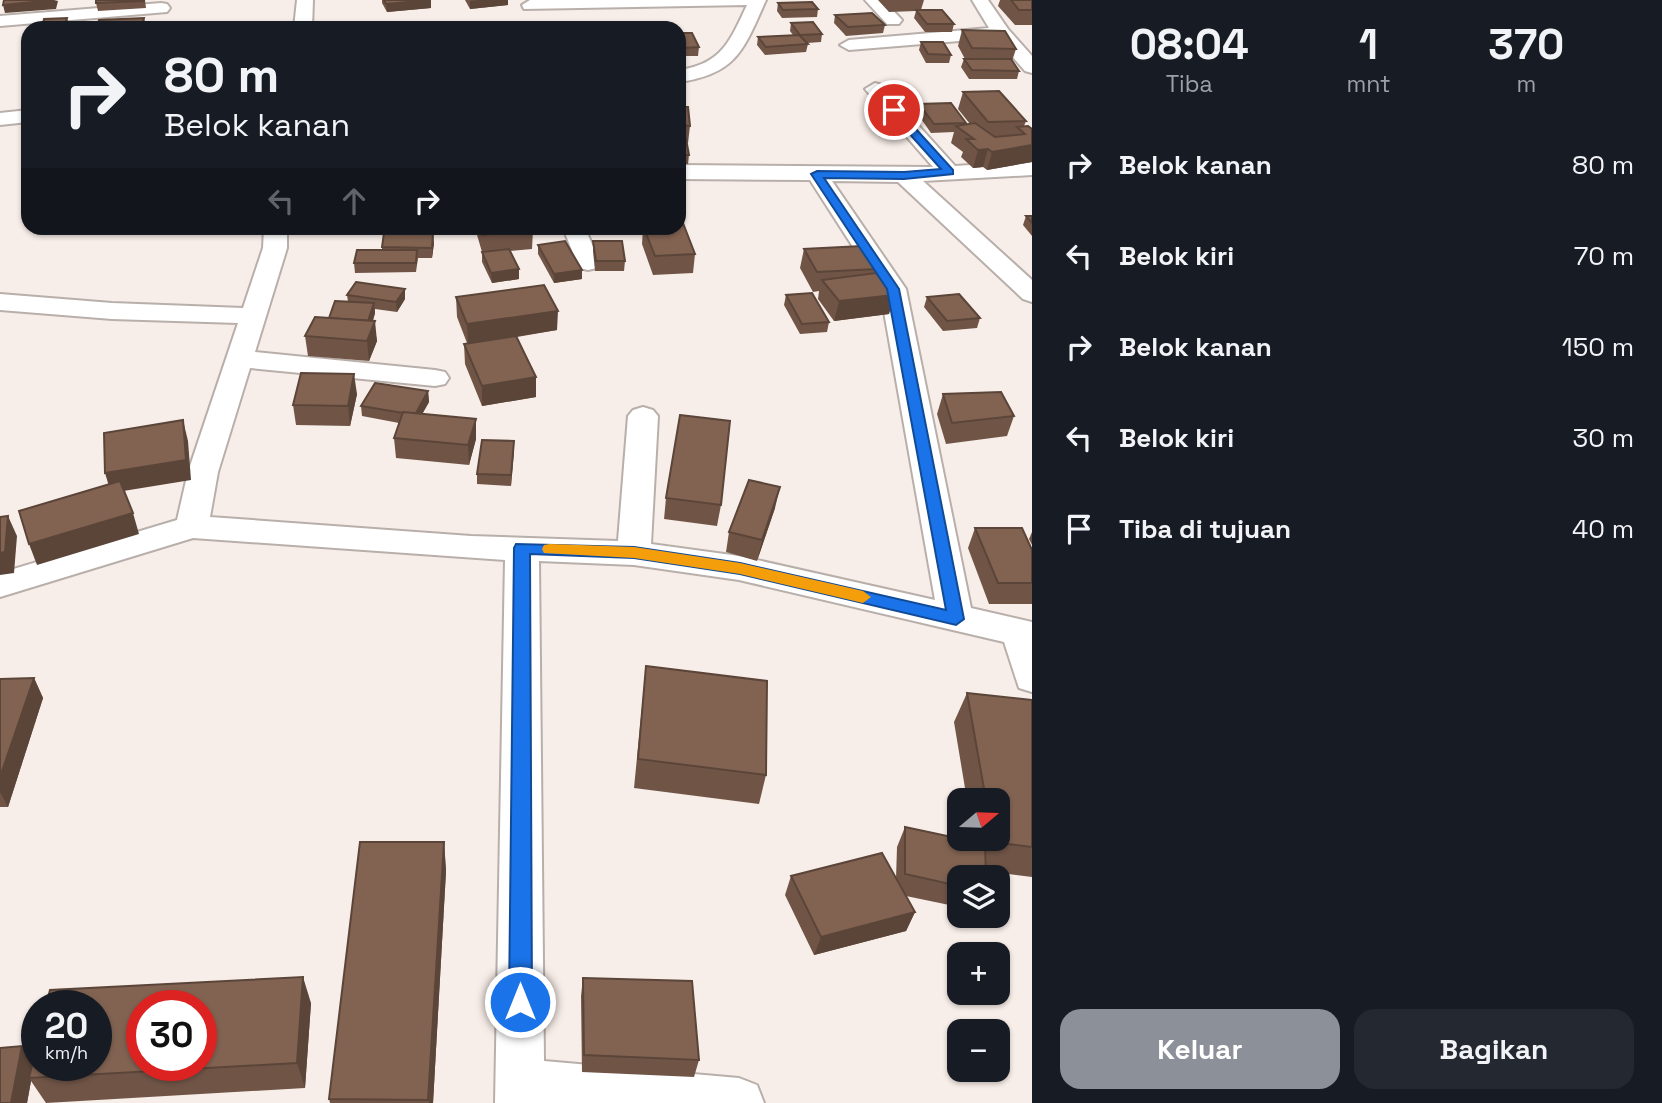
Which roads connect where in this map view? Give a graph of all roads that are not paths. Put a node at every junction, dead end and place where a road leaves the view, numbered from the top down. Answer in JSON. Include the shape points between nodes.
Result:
{"nodes":[{"id":1,"x":305,"y":0,"type":"edge"},
{"id":2,"x":757,"y":0,"type":"edge"},
{"id":3,"x":873,"y":0,"type":"edge"},
{"id":4,"x":980,"y":0,"type":"edge"},
{"id":5,"x":529,"y":3,"type":"edge"},
{"id":6,"x":162,"y":4,"type":"edge"},
{"id":7,"x":0,"y":20,"type":"edge"},
{"id":8,"x":893,"y":20,"type":"dead end"},
{"id":9,"x":304,"y":21,"type":"edge"},
{"id":10,"x":537,"y":21,"type":"edge"},
{"id":11,"x":1001,"y":32,"type":"junction"},
{"id":12,"x":849,"y":45,"type":"dead end"},
{"id":13,"x":1032,"y":67,"type":"edge"},
{"id":14,"x":686,"y":76,"type":"edge"},
{"id":15,"x":876,"y":89,"type":"dead end"},
{"id":16,"x":21,"y":117,"type":"edge"},
{"id":17,"x":0,"y":119,"type":"edge"},
{"id":18,"x":1032,"y":168,"type":"edge"},
{"id":19,"x":686,"y":172,"type":"edge"},
{"id":20,"x":949,"y":172,"type":"junction"},
{"id":21,"x":817,"y":174,"type":"junction"},
{"id":22,"x":904,"y":176,"type":"junction"},
{"id":23,"x":276,"y":235,"type":"edge"},
{"id":24,"x":577,"y":235,"type":"edge"},
{"id":25,"x":588,"y":263,"type":"dead end"},
{"id":26,"x":1032,"y":294,"type":"edge"},
{"id":27,"x":0,"y":302,"type":"edge"},
{"id":28,"x":254,"y":316,"type":"junction"},
{"id":29,"x":239,"y":359,"type":"junction"},
{"id":30,"x":435,"y":377,"type":"dead end"},
{"id":31,"x":643,"y":416,"type":"dead end"},
{"id":32,"x":192,"y":527,"type":"junction"},
{"id":33,"x":522,"y":548,"type":"junction"},
{"id":34,"x":634,"y":553,"type":"junction"},
{"id":35,"x":4,"y":593,"type":"edge"},
{"id":36,"x":956,"y":619,"type":"junction"},
{"id":37,"x":1026,"y":634,"type":"edge"},
{"id":38,"x":1032,"y":678,"type":"edge"},
{"id":39,"x":520,"y":1093,"type":"edge"},
{"id":40,"x":739,"y":1103,"type":"edge"}],
"edges":[{"from":1,"to":9,"type":"street"},
{"from":2,"to":5,"type":"street"},
{"from":2,"to":14,"type":"street","via":[[740,39],[720,65]]},
{"from":3,"to":8,"type":"street"},
{"from":4,"to":11,"type":"street"},
{"from":5,"to":10,"type":"street"},
{"from":6,"to":7,"type":"street"},
{"from":11,"to":12,"type":"street"},
{"from":11,"to":13,"type":"street"},
{"from":15,"to":20,"type":"street"},
{"from":16,"to":17,"type":"street"},
{"from":18,"to":20,"type":"street"},
{"from":19,"to":21,"type":"street"},
{"from":20,"to":22,"type":"street"},
{"from":21,"to":22,"type":"street"},
{"from":21,"to":36,"type":"street","via":[[893,289]]},
{"from":22,"to":26,"type":"street"},
{"from":23,"to":28,"type":"street"},
{"from":24,"to":25,"type":"street"},
{"from":27,"to":28,"type":"street"},
{"from":28,"to":29,"type":"street"},
{"from":29,"to":30,"type":"street"},
{"from":29,"to":32,"type":"street","via":[[203,472]]},
{"from":31,"to":34,"type":"street"},
{"from":32,"to":33,"type":"street"},
{"from":32,"to":35,"type":"street"},
{"from":33,"to":34,"type":"street"},
{"from":33,"to":39,"type":"street"},
{"from":34,"to":36,"type":"street","via":[[740,568]]},
{"from":36,"to":37,"type":"street"},
{"from":37,"to":38,"type":"street"},
{"from":39,"to":40,"type":"street"}]}
